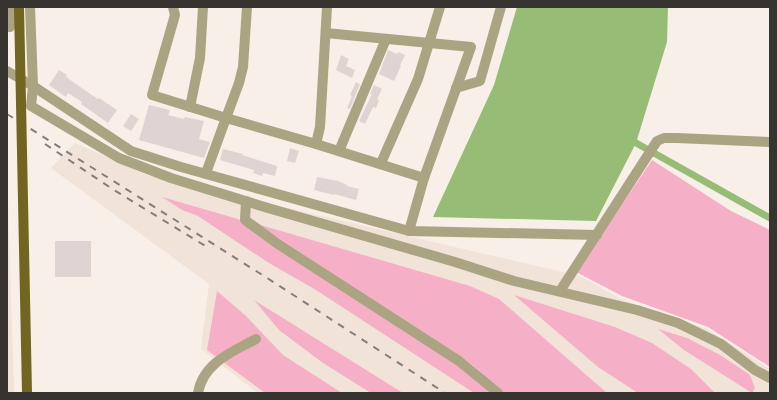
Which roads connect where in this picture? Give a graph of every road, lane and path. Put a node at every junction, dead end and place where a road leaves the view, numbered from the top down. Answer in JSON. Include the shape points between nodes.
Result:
{"nodes":[{"id":1,"x":10,"y":7,"type":"edge"},
{"id":2,"x":19,"y":7,"type":"edge"},
{"id":3,"x":30,"y":7,"type":"edge"},
{"id":4,"x":173,"y":7,"type":"edge"},
{"id":5,"x":203,"y":7,"type":"edge"},
{"id":6,"x":247,"y":7,"type":"edge"},
{"id":7,"x":326,"y":7,"type":"edge"},
{"id":8,"x":440,"y":7,"type":"edge"},
{"id":9,"x":501,"y":7,"type":"edge"},
{"id":10,"x":7,"y":25,"type":"edge"},
{"id":11,"x":326,"y":33,"type":"junction"},
{"id":12,"x":386,"y":39,"type":"junction"},
{"id":13,"x":428,"y":43,"type":"junction"},
{"id":14,"x":7,"y":71,"type":"edge"},
{"id":15,"x":33,"y":86,"type":"junction"},
{"id":16,"x":456,"y":88,"type":"junction"},
{"id":17,"x":190,"y":107,"type":"junction"},
{"id":18,"x":226,"y":118,"type":"junction"},
{"id":19,"x":770,"y":142,"type":"edge"},
{"id":20,"x":316,"y":144,"type":"junction"},
{"id":21,"x":339,"y":151,"type":"junction"},
{"id":22,"x":381,"y":163,"type":"junction"},
{"id":23,"x":206,"y":173,"type":"junction"},
{"id":24,"x":424,"y":178,"type":"junction"},
{"id":25,"x":246,"y":201,"type":"junction"},
{"id":26,"x":409,"y":231,"type":"junction"},
{"id":27,"x":596,"y":235,"type":"junction"},
{"id":28,"x":560,"y":291,"type":"junction"},
{"id":29,"x":256,"y":339,"type":"dead end"},
{"id":30,"x":770,"y":378,"type":"edge"},
{"id":31,"x":27,"y":393,"type":"edge"},
{"id":32,"x":198,"y":393,"type":"edge"},
{"id":33,"x":498,"y":393,"type":"edge"}],
"edges":[{"from":1,"to":10,"type":"street","via":[[10,27]]},
{"from":2,"to":31,"type":"main road","bridge":true},
{"from":3,"to":15,"type":"street"},
{"from":4,"to":17,"type":"street","via":[[175,15],[152,95]]},
{"from":5,"to":17,"type":"street","via":[[200,58]]},
{"from":6,"to":18,"type":"street","via":[[243,67]]},
{"from":7,"to":11,"type":"street"},
{"from":8,"to":13,"type":"street"},
{"from":9,"to":16,"type":"street","via":[[480,81]]},
{"from":11,"to":12,"type":"street"},
{"from":11,"to":20,"type":"street","via":[[320,127]]},
{"from":12,"to":13,"type":"street"},
{"from":12,"to":21,"type":"street"},
{"from":13,"to":16,"type":"street","via":[[471,47]]},
{"from":13,"to":22,"type":"street","via":[[418,79]]},
{"from":14,"to":15,"type":"street"},
{"from":15,"to":23,"type":"street","via":[[131,151]]},
{"from":15,"to":25,"type":"street","via":[[31,106],[119,158],[171,178]]},
{"from":16,"to":24,"type":"street"},
{"from":17,"to":18,"type":"street"},
{"from":18,"to":20,"type":"street"},
{"from":18,"to":23,"type":"street"},
{"from":19,"to":27,"type":"street","via":[[664,138],[657,141]]},
{"from":20,"to":21,"type":"street"},
{"from":21,"to":22,"type":"street"},
{"from":22,"to":24,"type":"street"},
{"from":23,"to":26,"type":"street"},
{"from":24,"to":26,"type":"street"},
{"from":25,"to":28,"type":"street","via":[[514,281]]},
{"from":25,"to":33,"type":"street","via":[[245,220],[460,361]]},
{"from":26,"to":27,"type":"street"},
{"from":27,"to":28,"type":"street"},
{"from":28,"to":30,"type":"street","via":[[678,323],[721,344]]},
{"from":29,"to":32,"type":"street","via":[[226,355],[207,370]]}]}
